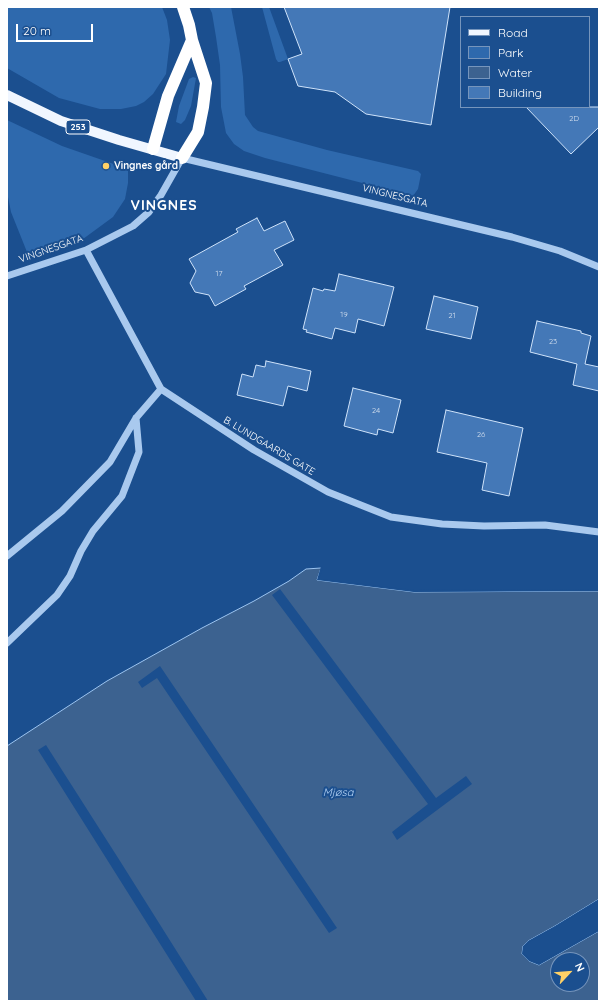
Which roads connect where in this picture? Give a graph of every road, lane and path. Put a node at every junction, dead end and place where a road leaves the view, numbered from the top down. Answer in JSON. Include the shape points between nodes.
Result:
{"nodes":[{"id":1,"x":183,"y":7,"type":"edge"},
{"id":2,"x":192,"y":40,"type":"junction"},
{"id":3,"x":7,"y":95,"type":"edge"},
{"id":4,"x":153,"y":149,"type":"junction"},
{"id":5,"x":182,"y":158,"type":"junction"},
{"id":6,"x":86,"y":250,"type":"junction"},
{"id":7,"x":599,"y":267,"type":"edge"},
{"id":8,"x":7,"y":276,"type":"edge"},
{"id":9,"x":161,"y":389,"type":"junction"},
{"id":10,"x":136,"y":418,"type":"junction"},
{"id":11,"x":599,"y":532,"type":"edge"},
{"id":12,"x":7,"y":556,"type":"edge"},
{"id":13,"x":7,"y":643,"type":"edge"}],
"edges":[{"from":1,"to":2,"type":"highway"},
{"from":2,"to":4,"type":"highway","via":[[168,96]]},
{"from":2,"to":5,"type":"highway","via":[[206,83],[198,132]]},
{"from":3,"to":4,"type":"main road","name":"VINGNESGATA","number":"253","via":[[62,121]]},
{"from":4,"to":5,"type":"main road","name":"VINGNESGATA","number":"253"},
{"from":5,"to":6,"type":"street","name":"VINGNESGATA","via":[[149,212],[133,226]]},
{"from":5,"to":7,"type":"street","name":"VINGNESGATA","via":[[512,237],[560,251]]},
{"from":6,"to":8,"type":"street","name":"VINGNESGATA"},
{"from":6,"to":9,"type":"street"},
{"from":9,"to":10,"type":"street"},
{"from":9,"to":11,"type":"street","name":"B. LUNDGAARDS GATE","via":[[254,450],[328,492],[391,516],[442,524],[545,525]]},
{"from":10,"to":12,"type":"street","via":[[110,462],[62,511]]},
{"from":10,"to":13,"type":"street","via":[[139,452],[122,496],[80,551],[70,576],[57,595]]}]}
